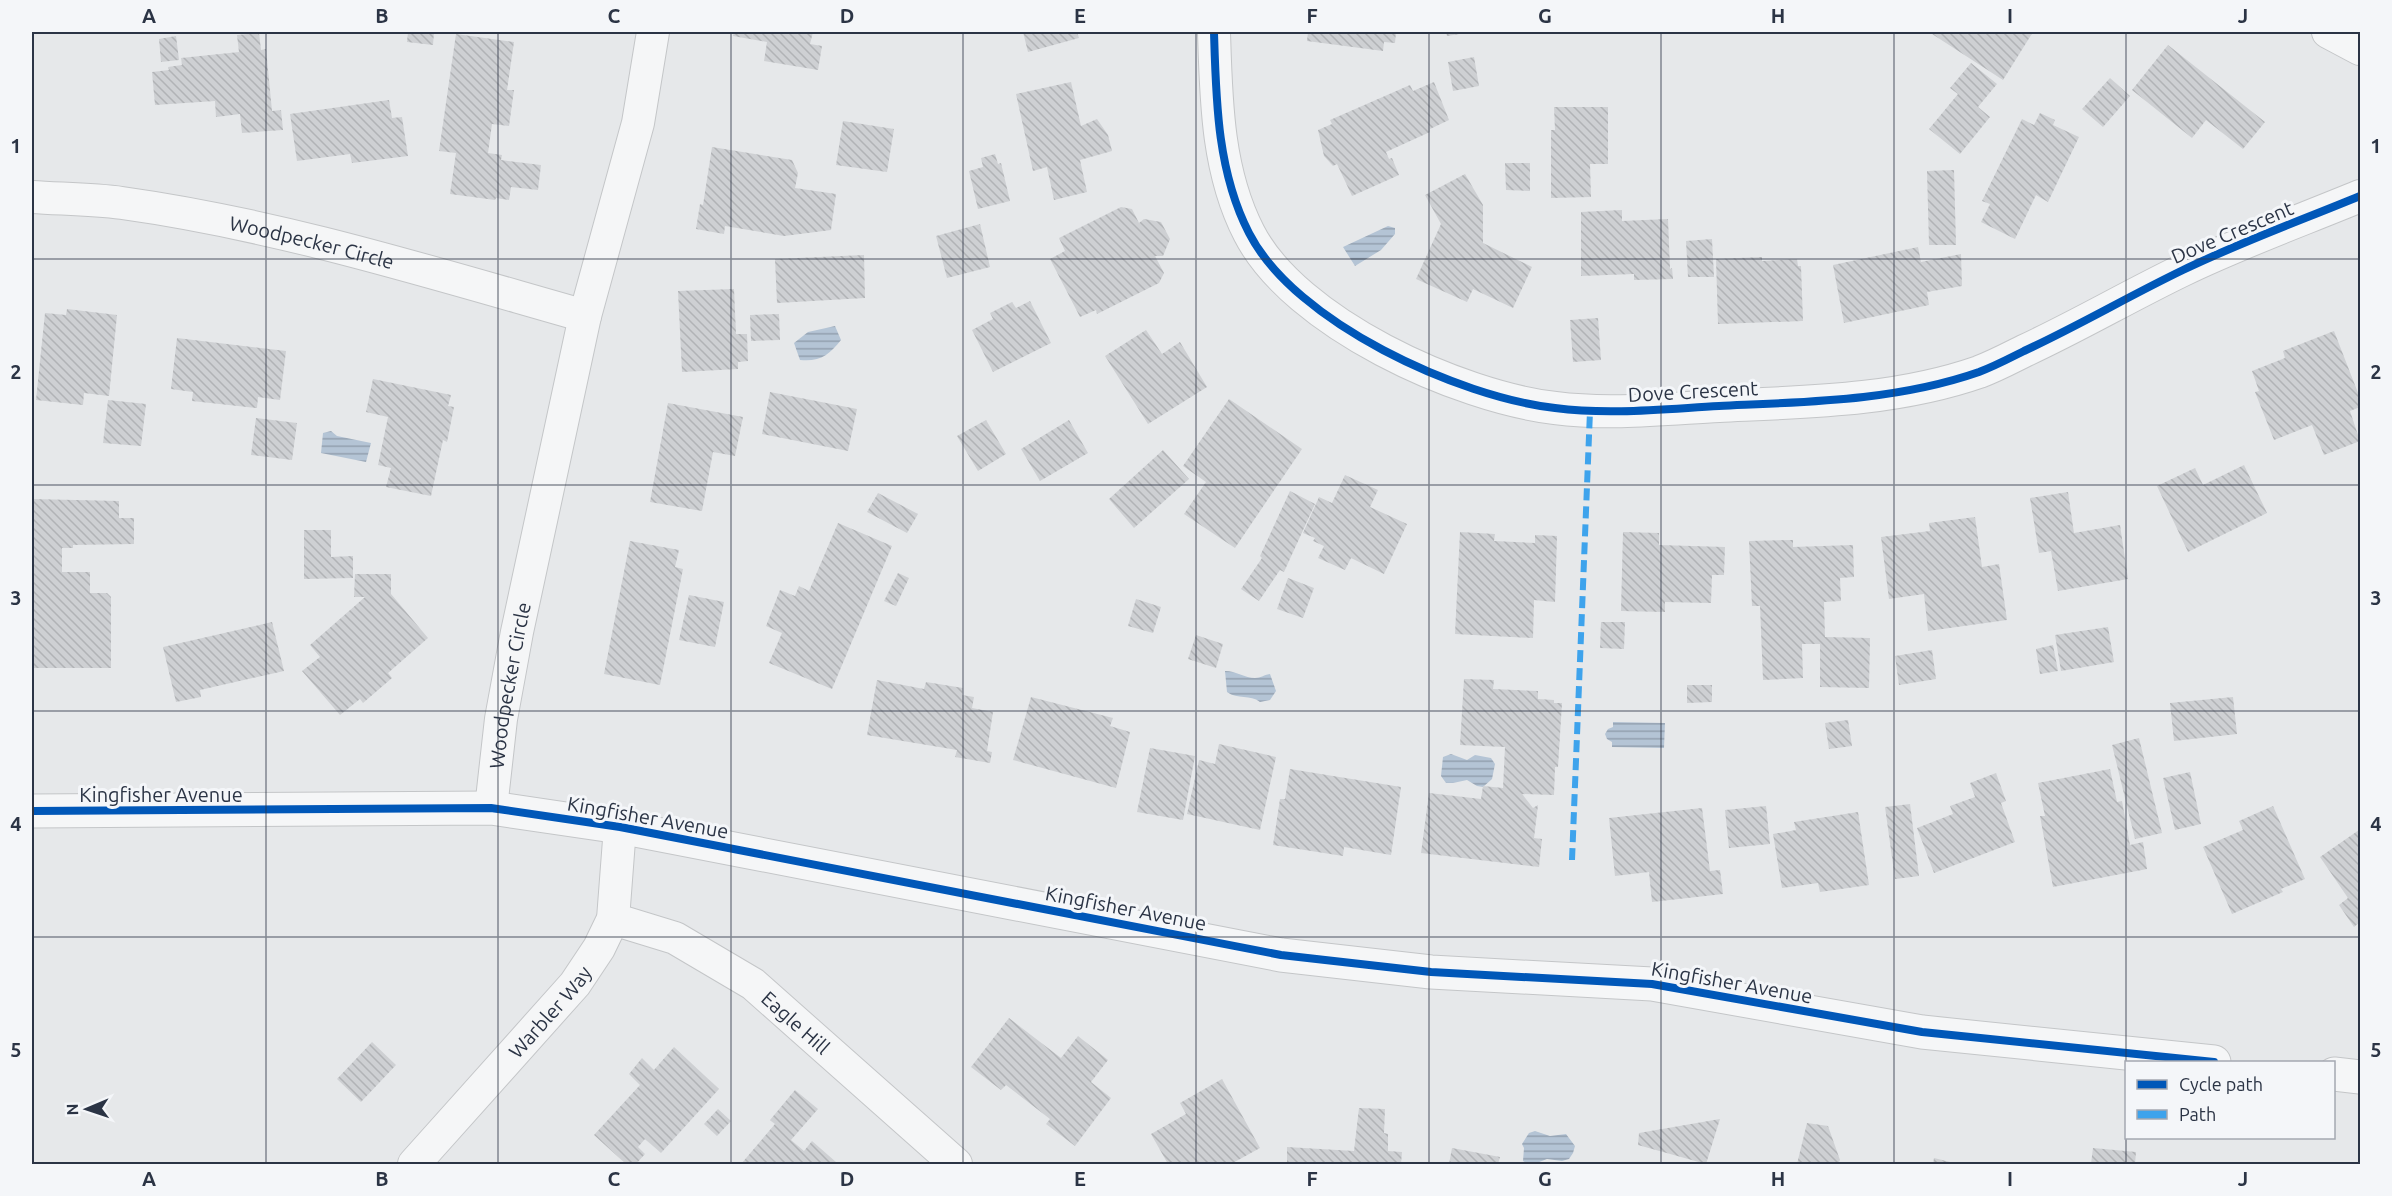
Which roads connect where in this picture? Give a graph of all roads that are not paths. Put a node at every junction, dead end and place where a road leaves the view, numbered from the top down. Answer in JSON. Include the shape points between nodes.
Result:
{"nodes":[{"id":1,"x":653,"y":32,"type":"edge"},
{"id":2,"x":1214,"y":32,"type":"edge"},
{"id":3,"x":2328,"y":32,"type":"edge"},
{"id":4,"x":2361,"y":49,"type":"edge"},
{"id":5,"x":2361,"y":196,"type":"edge"},
{"id":6,"x":32,"y":197,"type":"edge"},
{"id":7,"x":585,"y":316,"type":"junction"},
{"id":8,"x":491,"y":808,"type":"junction"},
{"id":9,"x":32,"y":811,"type":"edge"},
{"id":10,"x":620,"y":827,"type":"junction"},
{"id":11,"x":613,"y":919,"type":"junction"},
{"id":12,"x":2204,"y":1061,"type":"edge"},
{"id":13,"x":2335,"y":1074,"type":"edge"},
{"id":14,"x":2361,"y":1077,"type":"edge"},
{"id":15,"x":414,"y":1164,"type":"edge"},
{"id":16,"x":956,"y":1164,"type":"edge"}],
"edges":[{"from":1,"to":7,"type":"street","name":"Woodpecker Circle","via":[[638,123]]},
{"from":2,"to":5,"type":"street","name":"Dove Crescent","via":[[1217,121],[1230,184],[1249,234],[1280,277],[1332,321],[1406,362],[1496,397],[1555,408],[1610,412],[1831,400],[1909,391],[1980,372],[2184,269]]},
{"from":3,"to":4,"type":"street"},
{"from":6,"to":7,"type":"street","name":"Woodpecker Circle","via":[[121,203],[251,226]]},
{"from":7,"to":8,"type":"street","name":"Woodpecker Circle","via":[[517,632],[501,719]]},
{"from":8,"to":9,"type":"street","name":"Kingfisher Avenue"},
{"from":8,"to":10,"type":"street","name":"Kingfisher Avenue"},
{"from":10,"to":11,"type":"street","name":"Warbler Way"},
{"from":10,"to":12,"type":"street","name":"Kingfisher Avenue","via":[[1281,955],[1431,972],[1652,984],[1922,1032]]},
{"from":11,"to":15,"type":"street","name":"Warbler Way","via":[[574,984]]},
{"from":11,"to":16,"type":"street","name":"Eagle Hill","via":[[675,938],[753,984]]},
{"from":13,"to":14,"type":"street"}]}
